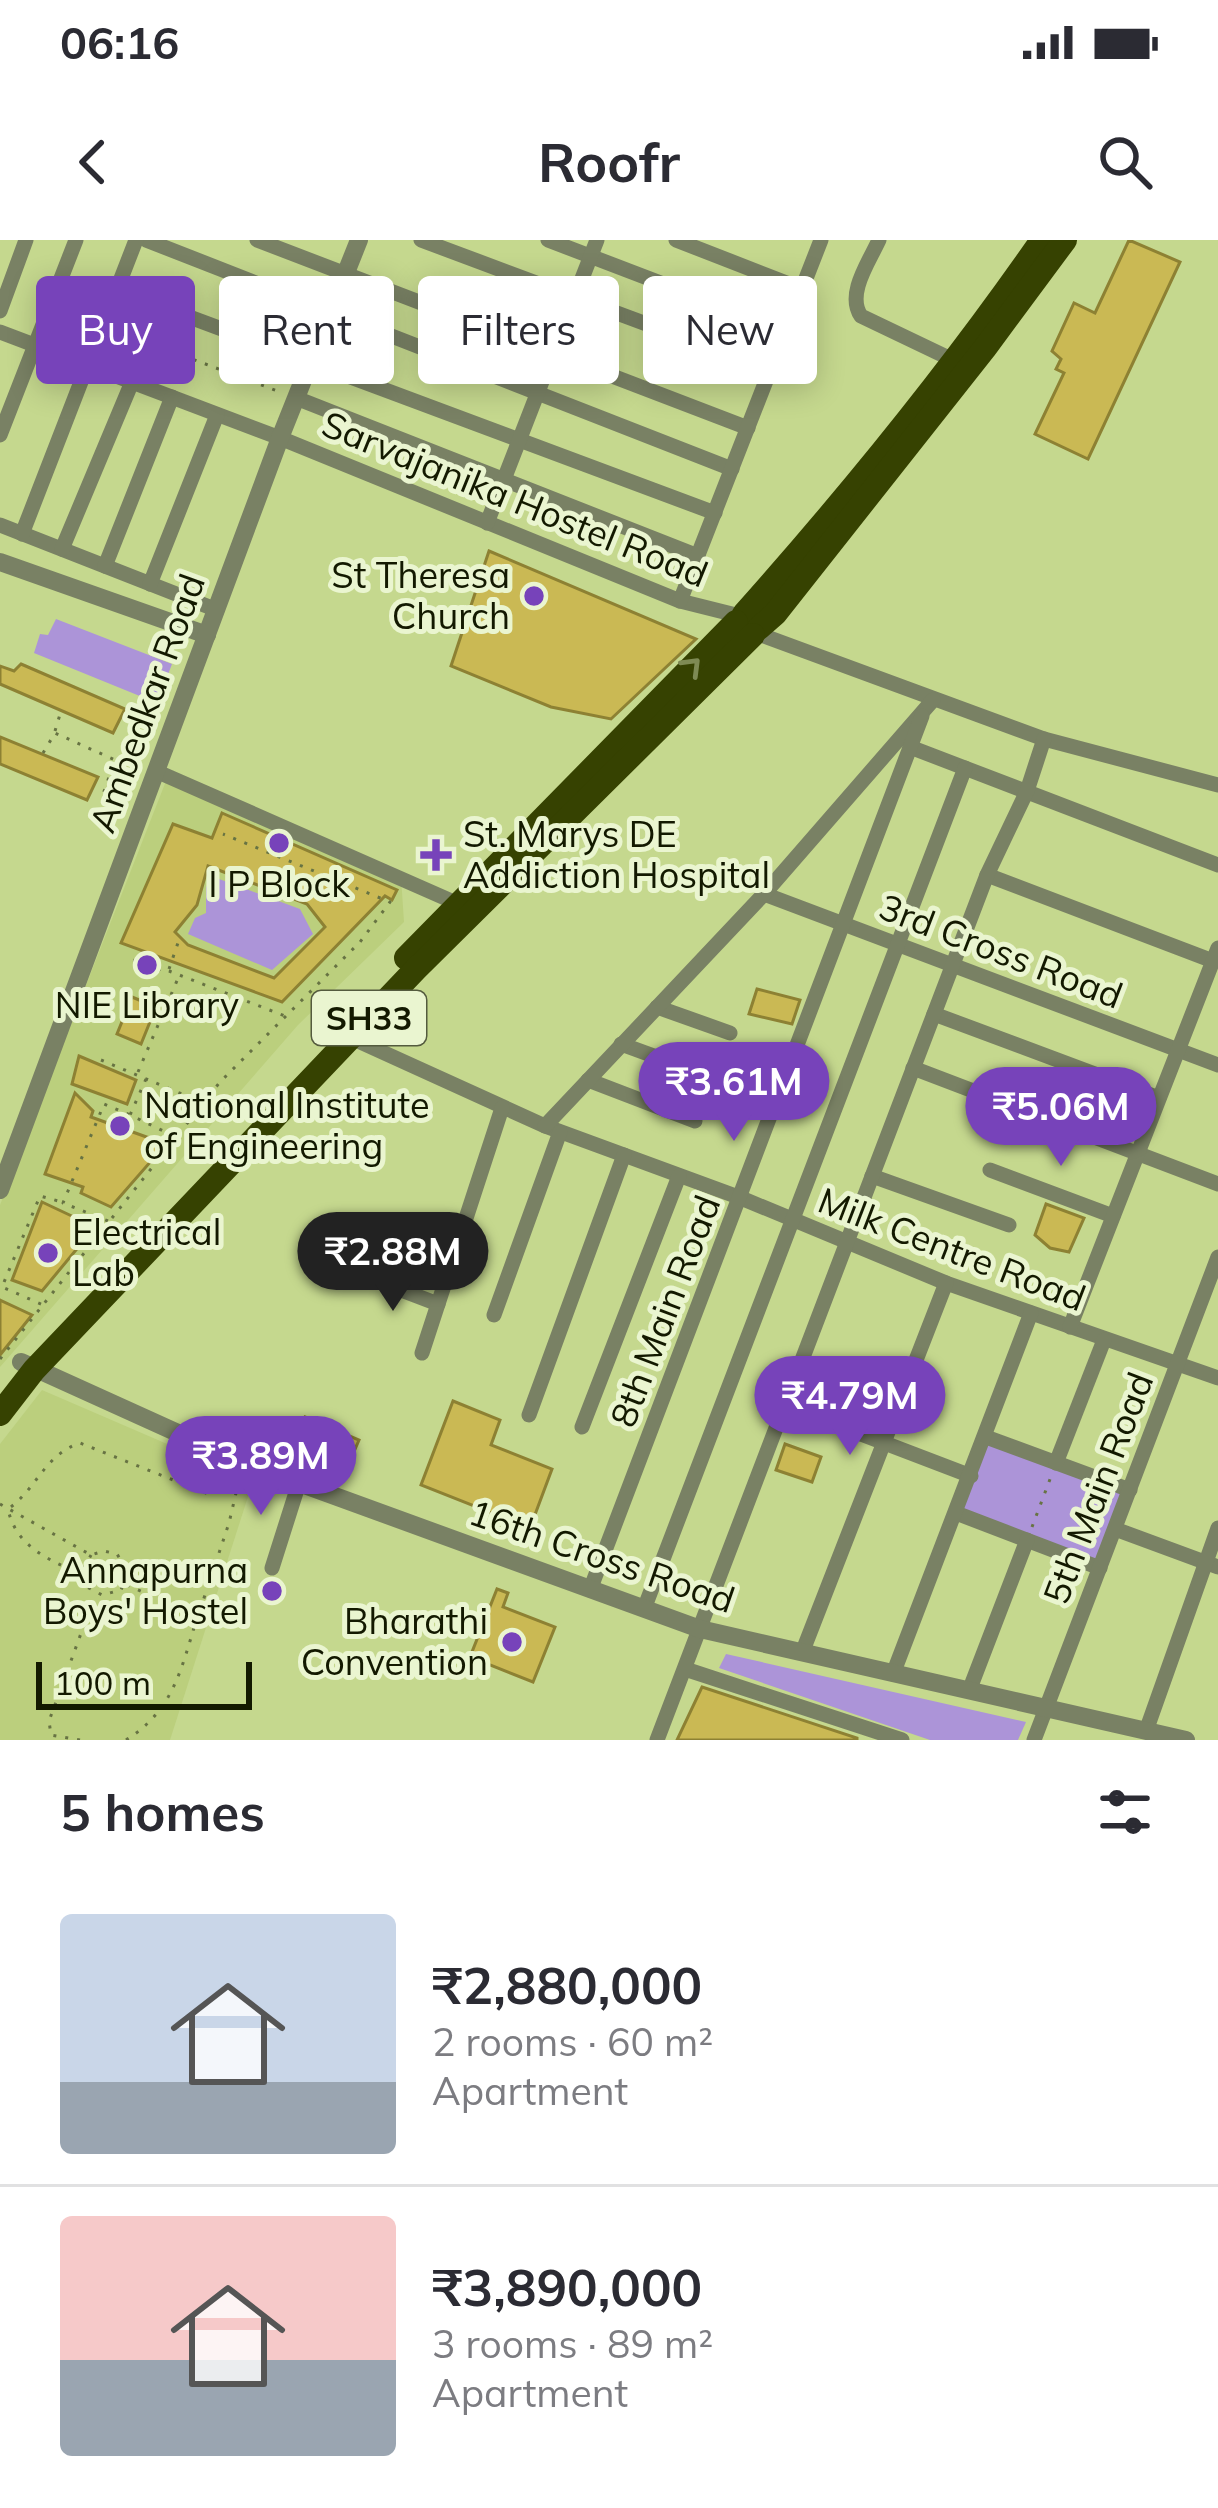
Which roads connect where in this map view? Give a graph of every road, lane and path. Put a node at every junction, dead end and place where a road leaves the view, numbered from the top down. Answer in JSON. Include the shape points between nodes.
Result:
{"nodes":[{"id":1,"x":26,"y":240,"type":"edge"},
{"id":2,"x":76,"y":240,"type":"edge"},
{"id":3,"x":136,"y":240,"type":"edge"},
{"id":4,"x":146,"y":240,"type":"edge"},
{"id":5,"x":256,"y":240,"type":"edge"},
{"id":6,"x":359,"y":240,"type":"edge"},
{"id":7,"x":421,"y":240,"type":"edge"},
{"id":8,"x":548,"y":240,"type":"edge"},
{"id":9,"x":676,"y":240,"type":"edge"},
{"id":10,"x":821,"y":240,"type":"edge"},
{"id":11,"x":879,"y":240,"type":"edge"},
{"id":12,"x":1042,"y":240,"type":"edge"},
{"id":13,"x":1065,"y":240,"type":"edge"},
{"id":14,"x":594,"y":248,"type":"edge"},
{"id":15,"x":346,"y":274,"type":"junction"},
{"id":16,"x":122,"y":276,"type":"edge"},
{"id":17,"x":236,"y":276,"type":"edge"},
{"id":18,"x":515,"y":276,"type":"edge"},
{"id":19,"x":582,"y":276,"type":"edge"},
{"id":20,"x":659,"y":276,"type":"edge"},
{"id":21,"x":769,"y":276,"type":"edge"},
{"id":22,"x":807,"y":276,"type":"edge"},
{"id":23,"x":418,"y":301,"type":"edge"},
{"id":24,"x":0,"y":311,"type":"edge"},
{"id":25,"x":0,"y":332,"type":"edge"},
{"id":26,"x":394,"y":339,"type":"edge"},
{"id":27,"x":35,"y":345,"type":"junction"},
{"id":28,"x":195,"y":360,"type":"edge"},
{"id":29,"x":953,"y":360,"type":"junction"},
{"id":30,"x":619,"y":378,"type":"edge"},
{"id":31,"x":79,"y":384,"type":"edge"},
{"id":32,"x":131,"y":384,"type":"edge"},
{"id":33,"x":137,"y":384,"type":"edge"},
{"id":34,"x":302,"y":384,"type":"edge"},
{"id":35,"x":372,"y":384,"type":"edge"},
{"id":36,"x":542,"y":384,"type":"edge"},
{"id":37,"x":765,"y":384,"type":"edge"},
{"id":38,"x":538,"y":395,"type":"junction"},
{"id":39,"x":172,"y":398,"type":"junction"},
{"id":40,"x":296,"y":398,"type":"junction"},
{"id":41,"x":217,"y":415,"type":"junction"},
{"id":42,"x":748,"y":428,"type":"junction"},
{"id":43,"x":0,"y":435,"type":"edge"},
{"id":44,"x":280,"y":438,"type":"junction"},
{"id":45,"x":520,"y":440,"type":"junction"},
{"id":46,"x":732,"y":469,"type":"junction"},
{"id":47,"x":505,"y":477,"type":"junction"},
{"id":48,"x":715,"y":513,"type":"junction"},
{"id":49,"x":487,"y":523,"type":"junction"},
{"id":50,"x":0,"y":525,"type":"edge"},
{"id":51,"x":22,"y":534,"type":"junction"},
{"id":52,"x":62,"y":549,"type":"junction"},
{"id":53,"x":698,"y":556,"type":"junction"},
{"id":54,"x":0,"y":562,"type":"edge"},
{"id":55,"x":105,"y":566,"type":"junction"},
{"id":56,"x":150,"y":584,"type":"junction"},
{"id":57,"x":680,"y":601,"type":"junction"},
{"id":58,"x":217,"y":610,"type":"junction"},
{"id":59,"x":748,"y":625,"type":"junction"},
{"id":60,"x":207,"y":635,"type":"junction"},
{"id":61,"x":933,"y":700,"type":"junction"},
{"id":62,"x":62,"y":711,"type":"dead end"},
{"id":63,"x":922,"y":716,"type":"junction"},
{"id":64,"x":55,"y":733,"type":"junction"},
{"id":65,"x":1044,"y":739,"type":"junction"},
{"id":66,"x":910,"y":748,"type":"junction"},
{"id":67,"x":43,"y":753,"type":"dead end"},
{"id":68,"x":965,"y":768,"type":"junction"},
{"id":69,"x":158,"y":772,"type":"junction"},
{"id":70,"x":1218,"y":785,"type":"edge"},
{"id":71,"x":1027,"y":791,"type":"junction"},
{"id":72,"x":124,"y":807,"type":"dead end"},
{"id":73,"x":224,"y":834,"type":"dead end"},
{"id":74,"x":1218,"y":865,"type":"edge"},
{"id":75,"x":987,"y":875,"type":"junction"},
{"id":76,"x":764,"y":894,"type":"junction"},
{"id":77,"x":467,"y":908,"type":"junction"},
{"id":78,"x":843,"y":924,"type":"junction"},
{"id":79,"x":180,"y":937,"type":"dead end"},
{"id":80,"x":898,"y":944,"type":"junction"},
{"id":81,"x":1215,"y":954,"type":"edge"},
{"id":82,"x":135,"y":959,"type":"dead end"},
{"id":83,"x":953,"y":964,"type":"junction"},
{"id":84,"x":169,"y":971,"type":"junction"},
{"id":85,"x":180,"y":975,"type":"junction"},
{"id":86,"x":657,"y":1007,"type":"junction"},
{"id":87,"x":934,"y":1014,"type":"junction"},
{"id":88,"x":285,"y":1016,"type":"junction"},
{"id":89,"x":730,"y":1033,"type":"dead end"},
{"id":90,"x":342,"y":1035,"type":"junction"},
{"id":91,"x":622,"y":1044,"type":"junction"},
{"id":92,"x":1178,"y":1050,"type":"junction"},
{"id":93,"x":101,"y":1060,"type":"dead end"},
{"id":94,"x":1218,"y":1065,"type":"edge"},
{"id":95,"x":914,"y":1068,"type":"junction"},
{"id":96,"x":137,"y":1074,"type":"junction"},
{"id":97,"x":147,"y":1078,"type":"junction"},
{"id":98,"x":714,"y":1078,"type":"dead end"},
{"id":99,"x":588,"y":1080,"type":"junction"},
{"id":100,"x":1159,"y":1099,"type":"junction"},
{"id":101,"x":203,"y":1103,"type":"junction"},
{"id":102,"x":502,"y":1108,"type":"junction"},
{"id":103,"x":130,"y":1115,"type":"junction"},
{"id":104,"x":695,"y":1121,"type":"dead end"},
{"id":105,"x":553,"y":1129,"type":"junction"},
{"id":106,"x":178,"y":1138,"type":"junction"},
{"id":107,"x":1138,"y":1154,"type":"junction"},
{"id":108,"x":624,"y":1155,"type":"junction"},
{"id":109,"x":990,"y":1170,"type":"dead end"},
{"id":110,"x":679,"y":1175,"type":"junction"},
{"id":111,"x":872,"y":1176,"type":"junction"},
{"id":112,"x":1218,"y":1184,"type":"edge"},
{"id":113,"x":0,"y":1190,"type":"edge"},
{"id":114,"x":741,"y":1198,"type":"junction"},
{"id":115,"x":63,"y":1203,"type":"junction"},
{"id":116,"x":1113,"y":1216,"type":"junction"},
{"id":117,"x":794,"y":1220,"type":"junction"},
{"id":118,"x":109,"y":1221,"type":"junction"},
{"id":119,"x":1009,"y":1226,"type":"dead end"},
{"id":120,"x":847,"y":1242,"type":"junction"},
{"id":121,"x":1218,"y":1257,"type":"edge"},
{"id":122,"x":367,"y":1277,"type":"dead end"},
{"id":123,"x":946,"y":1283,"type":"junction"},
{"id":124,"x":1213,"y":1288,"type":"edge"},
{"id":125,"x":438,"y":1304,"type":"junction"},
{"id":126,"x":43,"y":1305,"type":"junction"},
{"id":127,"x":1031,"y":1313,"type":"junction"},
{"id":128,"x":494,"y":1315,"type":"dead end"},
{"id":129,"x":1070,"y":1328,"type":"junction"},
{"id":130,"x":1103,"y":1340,"type":"junction"},
{"id":131,"x":422,"y":1352,"type":"dead end"},
{"id":132,"x":18,"y":1364,"type":"edge"},
{"id":133,"x":1178,"y":1365,"type":"junction"},
{"id":134,"x":1218,"y":1378,"type":"edge"},
{"id":135,"x":0,"y":1386,"type":"edge"},
{"id":136,"x":785,"y":1405,"type":"junction"},
{"id":137,"x":0,"y":1414,"type":"edge"},
{"id":138,"x":529,"y":1414,"type":"dead end"},
{"id":139,"x":582,"y":1427,"type":"dead end"},
{"id":140,"x":986,"y":1436,"type":"junction"},
{"id":141,"x":883,"y":1444,"type":"junction"},
{"id":142,"x":1056,"y":1463,"type":"junction"},
{"id":143,"x":240,"y":1473,"type":"dead end"},
{"id":144,"x":970,"y":1476,"type":"junction"},
{"id":145,"x":299,"y":1483,"type":"junction"},
{"id":146,"x":237,"y":1489,"type":"junction"},
{"id":147,"x":1130,"y":1490,"type":"junction"},
{"id":148,"x":0,"y":1504,"type":"edge"},
{"id":149,"x":8,"y":1509,"type":"junction"},
{"id":150,"x":956,"y":1513,"type":"junction"},
{"id":151,"x":1218,"y":1528,"type":"edge"},
{"id":152,"x":1114,"y":1529,"type":"junction"},
{"id":153,"x":1027,"y":1540,"type":"junction"},
{"id":154,"x":92,"y":1555,"type":"junction"},
{"id":155,"x":1212,"y":1564,"type":"edge"},
{"id":156,"x":272,"y":1568,"type":"dead end"},
{"id":157,"x":1100,"y":1568,"type":"junction"},
{"id":158,"x":83,"y":1575,"type":"junction"},
{"id":159,"x":125,"y":1584,"type":"junction"},
{"id":160,"x":590,"y":1590,"type":"junction"},
{"id":161,"x":96,"y":1593,"type":"junction"},
{"id":162,"x":644,"y":1609,"type":"junction"},
{"id":163,"x":198,"y":1616,"type":"junction"},
{"id":164,"x":700,"y":1629,"type":"junction"},
{"id":165,"x":802,"y":1653,"type":"junction"},
{"id":166,"x":686,"y":1669,"type":"junction"},
{"id":167,"x":893,"y":1673,"type":"junction"},
{"id":168,"x":969,"y":1691,"type":"junction"},
{"id":169,"x":1047,"y":1708,"type":"junction"},
{"id":170,"x":1146,"y":1731,"type":"junction"},
{"id":171,"x":80,"y":1740,"type":"edge"},
{"id":172,"x":126,"y":1740,"type":"edge"},
{"id":173,"x":657,"y":1740,"type":"edge"},
{"id":174,"x":902,"y":1740,"type":"edge"},
{"id":175,"x":1034,"y":1740,"type":"edge"},
{"id":176,"x":1186,"y":1740,"type":"edge"}],
"edges":[{"from":1,"to":24,"type":"street"},
{"from":2,"to":27,"type":"street"},
{"from":3,"to":16,"type":"street"},
{"from":4,"to":17,"type":"street"},
{"from":5,"to":15,"type":"street"},
{"from":6,"to":15,"type":"street","name":"Ambedkar Road"},
{"from":7,"to":18,"type":"street"},
{"from":8,"to":14,"type":"street"},
{"from":9,"to":21,"type":"street"},
{"from":10,"to":22,"type":"street"},
{"from":11,"to":29,"type":"street","via":[[856,308]]},
{"from":12,"to":29,"type":"main road"},
{"from":13,"to":59,"type":"main road","number":"SH33","via":[[776,614]]},
{"from":14,"to":19,"type":"street"},
{"from":14,"to":20,"type":"street"},
{"from":15,"to":23,"type":"street"},
{"from":25,"to":27,"type":"street","name":"Sarvajanika Hostel Road"},
{"from":26,"to":38,"type":"street"},
{"from":27,"to":43,"type":"street"},
{"from":28,"to":40,"type":"path"},
{"from":29,"to":59,"type":"main road"},
{"from":30,"to":42,"type":"street"},
{"from":31,"to":51,"type":"street"},
{"from":32,"to":52,"type":"street"},
{"from":33,"to":39,"type":"street","name":"Sarvajanika Hostel Road"},
{"from":34,"to":40,"type":"street","name":"Ambedkar Road"},
{"from":35,"to":45,"type":"street"},
{"from":36,"to":38,"type":"street"},
{"from":37,"to":42,"type":"street"},
{"from":38,"to":45,"type":"street"},
{"from":38,"to":46,"type":"street"},
{"from":39,"to":41,"type":"street","name":"Sarvajanika Hostel Road"},
{"from":39,"to":55,"type":"street"},
{"from":40,"to":44,"type":"street","name":"Ambedkar Road"},
{"from":40,"to":47,"type":"street"},
{"from":41,"to":44,"type":"street","name":"Sarvajanika Hostel Road"},
{"from":41,"to":56,"type":"street"},
{"from":42,"to":46,"type":"street"},
{"from":44,"to":49,"type":"street","name":"Sarvajanika Hostel Road"},
{"from":44,"to":58,"type":"street","name":"Ambedkar Road"},
{"from":45,"to":47,"type":"street"},
{"from":45,"to":48,"type":"street"},
{"from":46,"to":48,"type":"street"},
{"from":47,"to":49,"type":"street"},
{"from":47,"to":53,"type":"street"},
{"from":48,"to":53,"type":"street"},
{"from":49,"to":57,"type":"street","name":"Sarvajanika Hostel Road"},
{"from":50,"to":51,"type":"street"},
{"from":51,"to":52,"type":"street"},
{"from":52,"to":55,"type":"street"},
{"from":53,"to":57,"type":"street"},
{"from":54,"to":60,"type":"street"},
{"from":55,"to":56,"type":"street"},
{"from":56,"to":58,"type":"street"},
{"from":57,"to":59,"type":"street","name":"Sarvajanika Hostel Road"},
{"from":58,"to":60,"type":"street","name":"Ambedkar Road"},
{"from":59,"to":61,"type":"street","name":"Sarvajanika Hostel Road"},
{"from":59,"to":77,"type":"main road","number":"SH33"},
{"from":60,"to":69,"type":"street","name":"Ambedkar Road"},
{"from":61,"to":63,"type":"street"},
{"from":61,"to":65,"type":"street","name":"Sarvajanika Hostel Road"},
{"from":62,"to":64,"type":"path"},
{"from":63,"to":66,"type":"street","name":"8th Main Road"},
{"from":63,"to":76,"type":"street"},
{"from":64,"to":67,"type":"path"},
{"from":64,"to":72,"type":"path","via":[[115,760],[102,797]]},
{"from":65,"to":70,"type":"street","name":"Sarvajanika Hostel Road"},
{"from":65,"to":71,"type":"street"},
{"from":66,"to":68,"type":"street"},
{"from":66,"to":78,"type":"street","name":"8th Main Road"},
{"from":68,"to":71,"type":"street"},
{"from":68,"to":80,"type":"street"},
{"from":69,"to":77,"type":"street"},
{"from":69,"to":113,"type":"street","name":"Ambedkar Road"},
{"from":71,"to":74,"type":"street"},
{"from":71,"to":75,"type":"street"},
{"from":73,"to":88,"type":"path","via":[[390,902]]},
{"from":75,"to":81,"type":"street"},
{"from":75,"to":83,"type":"street"},
{"from":76,"to":78,"type":"street","name":"3rd Cross Road"},
{"from":76,"to":86,"type":"street"},
{"from":77,"to":90,"type":"main road","number":"SH33"},
{"from":78,"to":80,"type":"street","name":"3rd Cross Road"},
{"from":78,"to":114,"type":"street","name":"8th Main Road"},
{"from":79,"to":84,"type":"path"},
{"from":80,"to":83,"type":"street","name":"3rd Cross Road"},
{"from":80,"to":117,"type":"street"},
{"from":81,"to":92,"type":"street"},
{"from":82,"to":84,"type":"path","via":[[133,967],[153,975]]},
{"from":83,"to":87,"type":"street"},
{"from":83,"to":92,"type":"street","name":"3rd Cross Road"},
{"from":84,"to":85,"type":"path"},
{"from":85,"to":88,"type":"path"},
{"from":85,"to":96,"type":"path"},
{"from":86,"to":89,"type":"street"},
{"from":86,"to":91,"type":"street"},
{"from":87,"to":95,"type":"street"},
{"from":87,"to":100,"type":"street"},
{"from":88,"to":101,"type":"path"},
{"from":90,"to":102,"type":"street","name":"Milk Centre Road"},
{"from":90,"to":132,"type":"main road","number":"SH33"},
{"from":91,"to":98,"type":"street"},
{"from":91,"to":99,"type":"street"},
{"from":92,"to":94,"type":"street","name":"3rd Cross Road"},
{"from":92,"to":100,"type":"street"},
{"from":93,"to":96,"type":"path"},
{"from":95,"to":107,"type":"street"},
{"from":95,"to":111,"type":"street"},
{"from":96,"to":97,"type":"path"},
{"from":97,"to":101,"type":"path"},
{"from":97,"to":103,"type":"path"},
{"from":99,"to":104,"type":"street"},
{"from":99,"to":105,"type":"street"},
{"from":100,"to":107,"type":"street"},
{"from":101,"to":106,"type":"path"},
{"from":102,"to":105,"type":"street","name":"Milk Centre Road"},
{"from":102,"to":125,"type":"street"},
{"from":103,"to":106,"type":"path"},
{"from":103,"to":115,"type":"path","via":[[104,1104]]},
{"from":105,"to":108,"type":"street","name":"Milk Centre Road"},
{"from":105,"to":128,"type":"street"},
{"from":106,"to":118,"type":"path"},
{"from":107,"to":112,"type":"street"},
{"from":107,"to":116,"type":"street"},
{"from":108,"to":110,"type":"street","name":"Milk Centre Road"},
{"from":108,"to":138,"type":"street"},
{"from":109,"to":116,"type":"street"},
{"from":110,"to":114,"type":"street","name":"Milk Centre Road"},
{"from":110,"to":139,"type":"street"},
{"from":111,"to":119,"type":"street"},
{"from":111,"to":120,"type":"street"},
{"from":114,"to":117,"type":"street","name":"Milk Centre Road"},
{"from":114,"to":160,"type":"street","name":"8th Main Road"},
{"from":115,"to":118,"type":"path"},
{"from":115,"to":126,"type":"path","via":[[40,1196],[2,1288]]},
{"from":116,"to":129,"type":"street"},
{"from":117,"to":120,"type":"street","name":"Milk Centre Road"},
{"from":117,"to":162,"type":"street"},
{"from":118,"to":126,"type":"path"},
{"from":120,"to":123,"type":"street","name":"Milk Centre Road"},
{"from":120,"to":136,"type":"street"},
{"from":121,"to":124,"type":"street","name":"5th Main Road"},
{"from":122,"to":125,"type":"street"},
{"from":123,"to":127,"type":"street","name":"Milk Centre Road"},
{"from":123,"to":141,"type":"street"},
{"from":124,"to":133,"type":"street","name":"5th Main Road"},
{"from":125,"to":131,"type":"street"},
{"from":126,"to":132,"type":"path"},
{"from":127,"to":129,"type":"street","name":"Milk Centre Road"},
{"from":127,"to":140,"type":"street"},
{"from":129,"to":130,"type":"street","name":"Milk Centre Road"},
{"from":130,"to":133,"type":"street","name":"Milk Centre Road"},
{"from":130,"to":142,"type":"street"},
{"from":132,"to":135,"type":"main road"},
{"from":132,"to":137,"type":"main road","number":"SH33"},
{"from":132,"to":145,"type":"street","name":"16th Cross Road"},
{"from":133,"to":134,"type":"street","name":"Milk Centre Road"},
{"from":133,"to":147,"type":"street","name":"5th Main Road"},
{"from":136,"to":141,"type":"street"},
{"from":136,"to":164,"type":"street"},
{"from":140,"to":142,"type":"street"},
{"from":140,"to":144,"type":"street"},
{"from":141,"to":144,"type":"street"},
{"from":141,"to":165,"type":"street"},
{"from":142,"to":147,"type":"street"},
{"from":142,"to":153,"type":"path"},
{"from":143,"to":146,"type":"path"},
{"from":144,"to":150,"type":"street"},
{"from":145,"to":156,"type":"street"},
{"from":145,"to":160,"type":"street","name":"16th Cross Road"},
{"from":146,"to":149,"type":"path","via":[[206,1493],[80,1443],[43,1466],[29,1494]]},
{"from":146,"to":163,"type":"path"},
{"from":147,"to":152,"type":"street","name":"5th Main Road"},
{"from":148,"to":149,"type":"path"},
{"from":149,"to":154,"type":"path"},
{"from":149,"to":158,"type":"path","via":[[24,1544]]},
{"from":150,"to":153,"type":"street"},
{"from":150,"to":167,"type":"street"},
{"from":151,"to":155,"type":"street"},
{"from":152,"to":155,"type":"street"},
{"from":152,"to":157,"type":"street","name":"5th Main Road"},
{"from":153,"to":157,"type":"street"},
{"from":153,"to":168,"type":"street"},
{"from":154,"to":158,"type":"path"},
{"from":154,"to":159,"type":"path","via":[[122,1557]]},
{"from":155,"to":170,"type":"street"},
{"from":157,"to":169,"type":"street","name":"5th Main Road"},
{"from":158,"to":161,"type":"path"},
{"from":159,"to":161,"type":"path"},
{"from":159,"to":163,"type":"path"},
{"from":160,"to":162,"type":"street","name":"16th Cross Road"},
{"from":161,"to":171,"type":"path","via":[[49,1721],[51,1735]]},
{"from":162,"to":164,"type":"street","name":"16th Cross Road"},
{"from":163,"to":172,"type":"path","via":[[169,1697]]},
{"from":164,"to":165,"type":"street","name":"16th Cross Road"},
{"from":164,"to":166,"type":"street"},
{"from":165,"to":167,"type":"street","name":"16th Cross Road"},
{"from":166,"to":173,"type":"street"},
{"from":166,"to":174,"type":"street"},
{"from":167,"to":168,"type":"street","name":"16th Cross Road"},
{"from":168,"to":169,"type":"street","name":"16th Cross Road"},
{"from":169,"to":170,"type":"street","name":"16th Cross Road"},
{"from":169,"to":175,"type":"street","name":"5th Main Road"},
{"from":170,"to":176,"type":"street","name":"16th Cross Road"}]}
